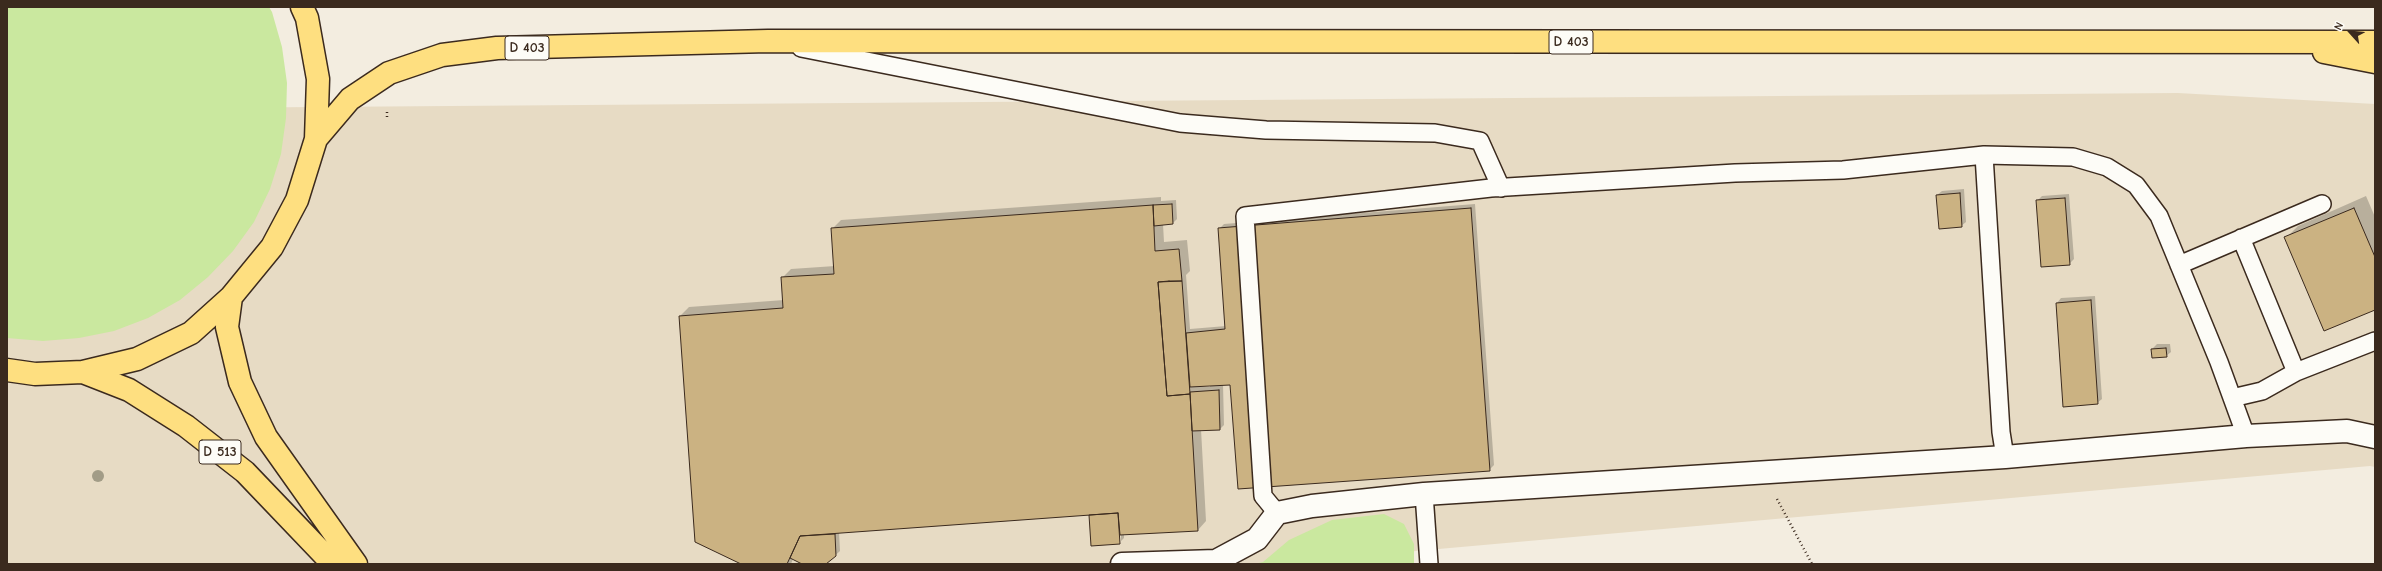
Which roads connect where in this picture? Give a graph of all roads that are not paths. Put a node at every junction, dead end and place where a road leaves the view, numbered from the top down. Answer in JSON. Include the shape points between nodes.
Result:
{"nodes":[{"id":1,"x":302,"y":7,"type":"edge"},
{"id":2,"x":768,"y":41,"type":"junction"},
{"id":3,"x":2272,"y":42,"type":"junction"},
{"id":4,"x":2375,"y":42,"type":"edge"},
{"id":5,"x":2375,"y":62,"type":"edge"},
{"id":6,"x":316,"y":139,"type":"junction"},
{"id":7,"x":1984,"y":155,"type":"junction"},
{"id":8,"x":1501,"y":188,"type":"junction"},
{"id":9,"x":2322,"y":204,"type":"dead end"},
{"id":10,"x":2241,"y":238,"type":"junction"},
{"id":11,"x":2179,"y":265,"type":"junction"},
{"id":12,"x":231,"y":297,"type":"junction"},
{"id":13,"x":2375,"y":342,"type":"edge"},
{"id":14,"x":7,"y":370,"type":"edge"},
{"id":15,"x":83,"y":372,"type":"junction"},
{"id":16,"x":2296,"y":372,"type":"junction"},
{"id":17,"x":2232,"y":398,"type":"junction"},
{"id":18,"x":2246,"y":436,"type":"junction"},
{"id":19,"x":2375,"y":437,"type":"edge"},
{"id":20,"x":2005,"y":457,"type":"junction"},
{"id":21,"x":1424,"y":494,"type":"junction"},
{"id":22,"x":1277,"y":513,"type":"junction"},
{"id":23,"x":337,"y":536,"type":"junction"},
{"id":24,"x":333,"y":564,"type":"edge"},
{"id":25,"x":356,"y":564,"type":"edge"},
{"id":26,"x":364,"y":564,"type":"edge"},
{"id":27,"x":1122,"y":564,"type":"edge"},
{"id":28,"x":1428,"y":564,"type":"edge"}],
"edges":[{"from":1,"to":6,"type":"main road","via":[[307,18],[318,79]]},
{"from":2,"to":3,"type":"main road","number":"D 403"},
{"from":2,"to":6,"type":"main road","number":"D 403","via":[[497,48],[442,55],[389,73],[350,99]]},
{"from":2,"to":8,"type":"lane","via":[[1180,123],[1266,130],[1435,134],[1480,140]]},
{"from":3,"to":4,"type":"main road","number":"D 403"},
{"from":3,"to":5,"type":"main road"},
{"from":6,"to":12,"type":"main road","via":[[297,200],[272,247]]},
{"from":7,"to":8,"type":"lane","via":[[1843,170],[1735,173]]},
{"from":7,"to":11,"type":"lane","via":[[2073,157],[2107,167],[2136,185],[2159,216]]},
{"from":7,"to":20,"type":"lane","via":[[2000,424]]},
{"from":8,"to":22,"type":"lane","via":[[1245,216],[1263,496]]},
{"from":9,"to":10,"type":"lane"},
{"from":10,"to":11,"type":"lane"},
{"from":10,"to":16,"type":"lane"},
{"from":11,"to":17,"type":"lane"},
{"from":12,"to":15,"type":"main road","via":[[191,333],[137,359]]},
{"from":12,"to":23,"type":"main road","via":[[227,327],[240,382],[266,437]]},
{"from":13,"to":16,"type":"lane"},
{"from":14,"to":15,"type":"main road","via":[[35,374]]},
{"from":15,"to":24,"type":"main road","number":"D 513","via":[[129,390],[186,426],[245,472]]},
{"from":16,"to":17,"type":"lane","via":[[2262,391]]},
{"from":17,"to":18,"type":"lane"},
{"from":18,"to":19,"type":"street","via":[[2347,430]]},
{"from":18,"to":20,"type":"street"},
{"from":20,"to":21,"type":"street"},
{"from":21,"to":22,"type":"street","via":[[1312,506]]},
{"from":21,"to":28,"type":"lane"},
{"from":22,"to":27,"type":"street","via":[[1257,539],[1216,561]]},
{"from":23,"to":25,"type":"main road"},
{"from":23,"to":26,"type":"main road"}]}
